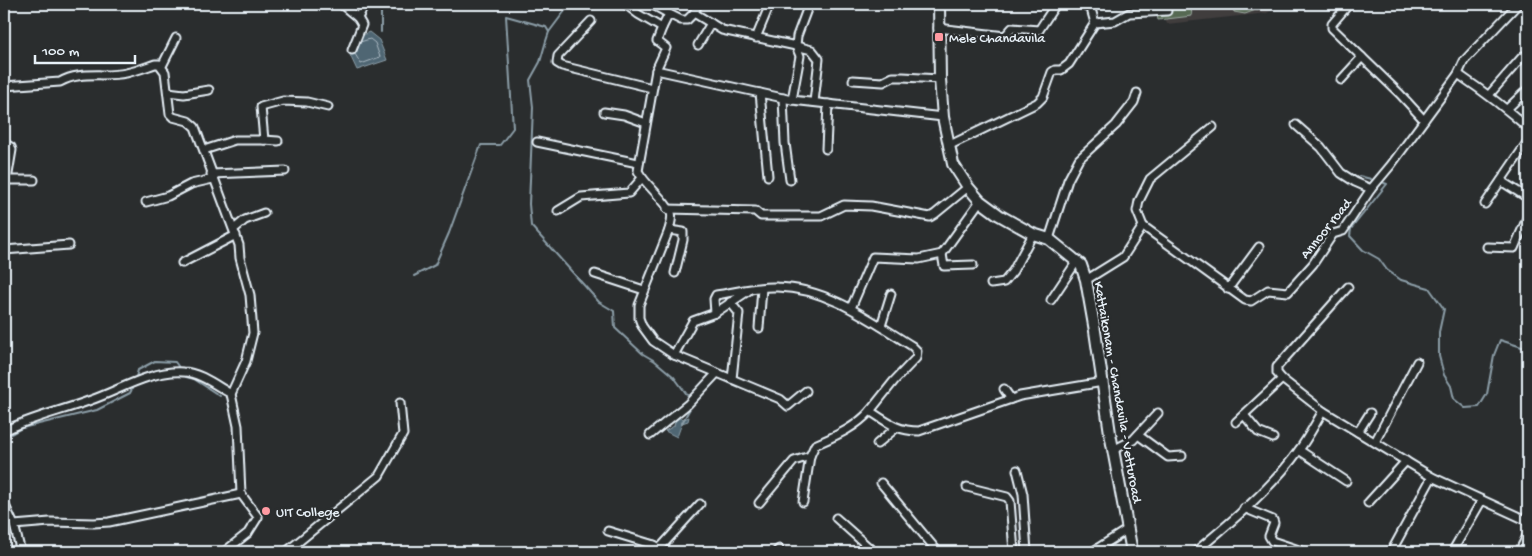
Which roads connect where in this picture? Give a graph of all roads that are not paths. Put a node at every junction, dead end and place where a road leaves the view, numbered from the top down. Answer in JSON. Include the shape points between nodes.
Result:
{"nodes":[{"id":1,"x":341,"y":4,"type":"edge"},
{"id":2,"x":365,"y":4,"type":"edge"},
{"id":3,"x":625,"y":4,"type":"edge"},
{"id":4,"x":651,"y":4,"type":"edge"},
{"id":5,"x":698,"y":4,"type":"edge"},
{"id":6,"x":809,"y":4,"type":"edge"},
{"id":7,"x":939,"y":4,"type":"edge"},
{"id":8,"x":1056,"y":4,"type":"edge"},
{"id":9,"x":1080,"y":4,"type":"edge"},
{"id":10,"x":1349,"y":4,"type":"edge"},
{"id":11,"x":1518,"y":4,"type":"edge"},
{"id":12,"x":768,"y":9,"type":"dead end"},
{"id":13,"x":1168,"y":11,"type":"dead end"},
{"id":14,"x":694,"y":13,"type":"junction"},
{"id":15,"x":669,"y":14,"type":"junction"},
{"id":16,"x":358,"y":18,"type":"junction"},
{"id":17,"x":591,"y":22,"type":"dead end"},
{"id":18,"x":710,"y":23,"type":"junction"},
{"id":19,"x":1095,"y":23,"type":"junction"},
{"id":20,"x":662,"y":28,"type":"junction"},
{"id":21,"x":938,"y":28,"type":"junction"},
{"id":22,"x":176,"y":38,"type":"dead end"},
{"id":23,"x":756,"y":38,"type":"junction"},
{"id":24,"x":698,"y":46,"type":"dead end"},
{"id":25,"x":796,"y":46,"type":"junction"},
{"id":26,"x":352,"y":50,"type":"dead end"},
{"id":27,"x":1523,"y":56,"type":"dead end"},
{"id":28,"x":1362,"y":57,"type":"junction"},
{"id":29,"x":162,"y":66,"type":"junction"},
{"id":30,"x":656,"y":70,"type":"junction"},
{"id":31,"x":1458,"y":74,"type":"junction"},
{"id":32,"x":940,"y":79,"type":"junction"},
{"id":33,"x":853,"y":80,"type":"dead end"},
{"id":34,"x":1341,"y":80,"type":"dead end"},
{"id":35,"x":4,"y":86,"type":"edge"},
{"id":36,"x":652,"y":88,"type":"junction"},
{"id":37,"x":1528,"y":89,"type":"edge"},
{"id":38,"x":209,"y":90,"type":"dead end"},
{"id":39,"x":168,"y":92,"type":"junction"},
{"id":40,"x":760,"y":93,"type":"junction"},
{"id":41,"x":1137,"y":93,"type":"dead end"},
{"id":42,"x":1488,"y":95,"type":"junction"},
{"id":43,"x":783,"y":98,"type":"junction"},
{"id":44,"x":792,"y":100,"type":"junction"},
{"id":45,"x":814,"y":102,"type":"junction"},
{"id":46,"x":828,"y":104,"type":"junction"},
{"id":47,"x":328,"y":107,"type":"dead end"},
{"id":48,"x":1507,"y":109,"type":"junction"},
{"id":49,"x":604,"y":112,"type":"dead end"},
{"id":50,"x":943,"y":117,"type":"junction"},
{"id":51,"x":1424,"y":120,"type":"junction"},
{"id":52,"x":646,"y":122,"type":"junction"},
{"id":53,"x":1296,"y":125,"type":"dead end"},
{"id":54,"x":1213,"y":127,"type":"dead end"},
{"id":55,"x":1528,"y":128,"type":"edge"},
{"id":56,"x":264,"y":140,"type":"junction"},
{"id":57,"x":278,"y":141,"type":"dead end"},
{"id":58,"x":1528,"y":141,"type":"edge"},
{"id":59,"x":537,"y":142,"type":"dead end"},
{"id":60,"x":4,"y":143,"type":"edge"},
{"id":61,"x":948,"y":146,"type":"junction"},
{"id":62,"x":826,"y":149,"type":"dead end"},
{"id":63,"x":204,"y":150,"type":"junction"},
{"id":64,"x":638,"y":163,"type":"junction"},
{"id":65,"x":285,"y":171,"type":"dead end"},
{"id":66,"x":212,"y":176,"type":"junction"},
{"id":67,"x":768,"y":176,"type":"dead end"},
{"id":68,"x":642,"y":178,"type":"junction"},
{"id":69,"x":34,"y":180,"type":"dead end"},
{"id":70,"x":790,"y":180,"type":"dead end"},
{"id":71,"x":1501,"y":181,"type":"junction"},
{"id":72,"x":6,"y":183,"type":"edge"},
{"id":73,"x":968,"y":187,"type":"junction"},
{"id":74,"x":1371,"y":188,"type":"junction"},
{"id":75,"x":1528,"y":198,"type":"edge"},
{"id":76,"x":980,"y":201,"type":"junction"},
{"id":77,"x":146,"y":202,"type":"dead end"},
{"id":78,"x":1485,"y":204,"type":"dead end"},
{"id":79,"x":668,"y":210,"type":"junction"},
{"id":80,"x":558,"y":211,"type":"dead end"},
{"id":81,"x":264,"y":213,"type":"dead end"},
{"id":82,"x":1528,"y":216,"type":"edge"},
{"id":83,"x":1143,"y":226,"type":"junction"},
{"id":84,"x":669,"y":230,"type":"junction"},
{"id":85,"x":235,"y":232,"type":"junction"},
{"id":86,"x":1033,"y":234,"type":"junction"},
{"id":87,"x":1049,"y":239,"type":"junction"},
{"id":88,"x":69,"y":245,"type":"dead end"},
{"id":89,"x":1259,"y":247,"type":"dead end"},
{"id":90,"x":1487,"y":247,"type":"dead end"},
{"id":91,"x":4,"y":250,"type":"edge"},
{"id":92,"x":942,"y":254,"type":"junction"},
{"id":93,"x":1076,"y":261,"type":"junction"},
{"id":94,"x":182,"y":263,"type":"dead end"},
{"id":95,"x":973,"y":264,"type":"dead end"},
{"id":96,"x":675,"y":272,"type":"dead end"},
{"id":97,"x":595,"y":274,"type":"dead end"},
{"id":98,"x":1086,"y":280,"type":"junction"},
{"id":99,"x":991,"y":284,"type":"dead end"},
{"id":100,"x":1348,"y":287,"type":"dead end"},
{"id":101,"x":762,"y":288,"type":"junction"},
{"id":102,"x":750,"y":289,"type":"junction"},
{"id":103,"x":1228,"y":289,"type":"junction"},
{"id":104,"x":644,"y":290,"type":"junction"},
{"id":105,"x":891,"y":294,"type":"dead end"},
{"id":106,"x":1051,"y":300,"type":"dead end"},
{"id":107,"x":730,"y":302,"type":"junction"},
{"id":108,"x":851,"y":308,"type":"junction"},
{"id":109,"x":715,"y":313,"type":"junction"},
{"id":110,"x":880,"y":326,"type":"junction"},
{"id":111,"x":759,"y":328,"type":"dead end"},
{"id":112,"x":674,"y":355,"type":"junction"},
{"id":113,"x":1417,"y":362,"type":"dead end"},
{"id":114,"x":717,"y":373,"type":"junction"},
{"id":115,"x":732,"y":379,"type":"junction"},
{"id":116,"x":1282,"y":379,"type":"junction"},
{"id":117,"x":1103,"y":382,"type":"junction"},
{"id":118,"x":1004,"y":389,"type":"dead end"},
{"id":119,"x":806,"y":392,"type":"dead end"},
{"id":120,"x":231,"y":394,"type":"junction"},
{"id":121,"x":1010,"y":399,"type":"junction"},
{"id":122,"x":400,"y":403,"type":"dead end"},
{"id":123,"x":870,"y":411,"type":"junction"},
{"id":124,"x":1323,"y":411,"type":"junction"},
{"id":125,"x":1370,"y":412,"type":"dead end"},
{"id":126,"x":1158,"y":413,"type":"dead end"},
{"id":127,"x":1244,"y":415,"type":"junction"},
{"id":128,"x":1236,"y":422,"type":"dead end"},
{"id":129,"x":896,"y":428,"type":"junction"},
{"id":130,"x":4,"y":431,"type":"edge"},
{"id":131,"x":1358,"y":432,"type":"junction"},
{"id":132,"x":650,"y":435,"type":"dead end"},
{"id":133,"x":1138,"y":435,"type":"junction"},
{"id":134,"x":1273,"y":438,"type":"dead end"},
{"id":135,"x":1375,"y":442,"type":"junction"},
{"id":136,"x":877,"y":444,"type":"dead end"},
{"id":137,"x":1113,"y":450,"type":"junction"},
{"id":138,"x":1299,"y":450,"type":"junction"},
{"id":139,"x":810,"y":456,"type":"junction"},
{"id":140,"x":1182,"y":456,"type":"dead end"},
{"id":141,"x":1406,"y":461,"type":"junction"},
{"id":142,"x":1017,"y":470,"type":"dead end"},
{"id":143,"x":1432,"y":476,"type":"junction"},
{"id":144,"x":1346,"y":480,"type":"dead end"},
{"id":145,"x":881,"y":483,"type":"dead end"},
{"id":146,"x":967,"y":487,"type":"dead end"},
{"id":147,"x":241,"y":494,"type":"junction"},
{"id":148,"x":1482,"y":500,"type":"junction"},
{"id":149,"x":803,"y":502,"type":"dead end"},
{"id":150,"x":4,"y":503,"type":"edge"},
{"id":151,"x":759,"y":503,"type":"dead end"},
{"id":152,"x":1368,"y":503,"type":"dead end"},
{"id":153,"x":700,"y":504,"type":"dead end"},
{"id":154,"x":1244,"y":508,"type":"junction"},
{"id":155,"x":836,"y":518,"type":"dead end"},
{"id":156,"x":1528,"y":521,"type":"edge"},
{"id":157,"x":14,"y":525,"type":"junction"},
{"id":158,"x":1128,"y":529,"type":"junction"},
{"id":159,"x":608,"y":531,"type":"dead end"},
{"id":160,"x":1528,"y":534,"type":"edge"},
{"id":161,"x":653,"y":548,"type":"edge"},
{"id":162,"x":21,"y":552,"type":"edge"},
{"id":163,"x":227,"y":552,"type":"edge"},
{"id":164,"x":286,"y":552,"type":"edge"},
{"id":165,"x":874,"y":552,"type":"edge"},
{"id":166,"x":938,"y":552,"type":"edge"},
{"id":167,"x":1014,"y":552,"type":"edge"},
{"id":168,"x":1027,"y":552,"type":"edge"},
{"id":169,"x":1092,"y":552,"type":"edge"},
{"id":170,"x":1132,"y":552,"type":"edge"},
{"id":171,"x":1195,"y":552,"type":"edge"},
{"id":172,"x":1305,"y":552,"type":"edge"},
{"id":173,"x":1391,"y":552,"type":"edge"},
{"id":174,"x":1452,"y":552,"type":"edge"},
{"id":175,"x":1519,"y":552,"type":"edge"}],
"edges":[{"from":1,"to":16,"type":"street"},
{"from":2,"to":16,"type":"street"},
{"from":3,"to":20,"type":"street"},
{"from":4,"to":15,"type":"street"},
{"from":5,"to":14,"type":"street"},
{"from":6,"to":25,"type":"street"},
{"from":7,"to":21,"type":"main road","name":"Kattaikonam - Chandavila - Vetturoad"},
{"from":8,"to":21,"type":"street","via":[[1039,30],[1012,28],[1004,36]]},
{"from":9,"to":19,"type":"street","via":[[1090,9]]},
{"from":10,"to":28,"type":"street","via":[[1331,26]]},
{"from":11,"to":31,"type":"street","name":"Annoor road","via":[[1464,62]]},
{"from":12,"to":23,"type":"street"},
{"from":13,"to":19,"type":"street","via":[[1129,13],[1115,21]]},
{"from":14,"to":15,"type":"street","via":[[687,20]]},
{"from":14,"to":18,"type":"street"},
{"from":15,"to":20,"type":"street"},
{"from":16,"to":26,"type":"street","via":[[362,25]]},
{"from":17,"to":36,"type":"street","via":[[558,56],[557,63]]},
{"from":18,"to":23,"type":"street","via":[[722,30]]},
{"from":18,"to":24,"type":"street"},
{"from":19,"to":61,"type":"street","via":[[1068,64],[1052,72],[1037,104]]},
{"from":20,"to":30,"type":"street","via":[[657,41],[666,48]]},
{"from":21,"to":32,"type":"main road","name":"Kattaikonam - Chandavila - Vetturoad"},
{"from":22,"to":29,"type":"street"},
{"from":23,"to":25,"type":"street"},
{"from":25,"to":44,"type":"street","via":[[800,56]]},
{"from":25,"to":45,"type":"street","via":[[812,50],[819,59]]},
{"from":27,"to":42,"type":"street"},
{"from":28,"to":34,"type":"street"},
{"from":28,"to":51,"type":"street"},
{"from":29,"to":35,"type":"street","via":[[155,64],[125,74],[78,76],[60,82]]},
{"from":29,"to":39,"type":"street"},
{"from":30,"to":36,"type":"street"},
{"from":30,"to":40,"type":"street"},
{"from":31,"to":42,"type":"street"},
{"from":31,"to":51,"type":"street","name":"Annoor road"},
{"from":32,"to":33,"type":"street","via":[[903,76],[882,82]]},
{"from":32,"to":50,"type":"main road","name":"Kattaikonam - Chandavila - Vetturoad"},
{"from":36,"to":52,"type":"street"},
{"from":37,"to":48,"type":"street"},
{"from":38,"to":39,"type":"street","via":[[184,94]]},
{"from":39,"to":63,"type":"street","via":[[170,114],[191,122]]},
{"from":40,"to":43,"type":"street"},
{"from":40,"to":67,"type":"street"},
{"from":41,"to":87,"type":"street","via":[[1116,125],[1079,159],[1068,180]]},
{"from":42,"to":48,"type":"street"},
{"from":43,"to":44,"type":"street"},
{"from":43,"to":70,"type":"street"},
{"from":44,"to":45,"type":"street"},
{"from":45,"to":46,"type":"street"},
{"from":46,"to":50,"type":"street"},
{"from":46,"to":62,"type":"street"},
{"from":47,"to":56,"type":"street","via":[[283,101],[261,107]]},
{"from":48,"to":55,"type":"street"},
{"from":49,"to":52,"type":"street"},
{"from":50,"to":61,"type":"main road","name":"Kattaikonam - Chandavila - Vetturoad"},
{"from":51,"to":74,"type":"street","name":"Annoor road"},
{"from":52,"to":64,"type":"street"},
{"from":53,"to":74,"type":"street","via":[[1321,147],[1341,173]]},
{"from":54,"to":83,"type":"street","via":[[1150,179],[1137,212]]},
{"from":56,"to":57,"type":"street"},
{"from":56,"to":63,"type":"street","via":[[235,140]]},
{"from":58,"to":71,"type":"street"},
{"from":59,"to":64,"type":"street"},
{"from":60,"to":72,"type":"street","via":[[12,150]]},
{"from":61,"to":73,"type":"main road","name":"Kattaikonam - Chandavila - Vetturoad"},
{"from":63,"to":66,"type":"street"},
{"from":64,"to":68,"type":"street"},
{"from":65,"to":66,"type":"street"},
{"from":66,"to":77,"type":"street"},
{"from":66,"to":85,"type":"street"},
{"from":68,"to":79,"type":"street"},
{"from":68,"to":80,"type":"street","via":[[629,193],[581,196]]},
{"from":69,"to":72,"type":"street"},
{"from":71,"to":75,"type":"street"},
{"from":71,"to":78,"type":"street"},
{"from":73,"to":76,"type":"main road","name":"Kattaikonam - Chandavila - Vetturoad"},
{"from":73,"to":79,"type":"street","via":[[930,217],[870,206],[844,205],[821,216]]},
{"from":74,"to":103,"type":"street","name":"Annoor road","via":[[1343,231],[1333,234],[1313,264],[1288,292],[1268,290],[1251,301]]},
{"from":76,"to":86,"type":"main road","name":"Kattaikonam - Chandavila - Vetturoad"},
{"from":76,"to":92,"type":"street"},
{"from":79,"to":84,"type":"street","via":[[671,214]]},
{"from":81,"to":85,"type":"street","via":[[245,220]]},
{"from":82,"to":90,"type":"street","via":[[1514,248]]},
{"from":83,"to":98,"type":"street","via":[[1123,257]]},
{"from":83,"to":103,"type":"street","name":"Annoor road"},
{"from":84,"to":96,"type":"street","via":[[683,232]]},
{"from":84,"to":104,"type":"street"},
{"from":85,"to":94,"type":"street"},
{"from":85,"to":120,"type":"street","via":[[250,295],[253,333],[246,361]]},
{"from":86,"to":87,"type":"main road","name":"Kattaikonam - Chandavila - Vetturoad"},
{"from":86,"to":99,"type":"street","via":[[1004,282]]},
{"from":87,"to":93,"type":"main road","name":"Kattaikonam - Chandavila - Vetturoad"},
{"from":88,"to":91,"type":"street"},
{"from":89,"to":103,"type":"street"},
{"from":92,"to":95,"type":"street","via":[[944,266]]},
{"from":92,"to":108,"type":"street","via":[[919,259],[873,257]]},
{"from":93,"to":98,"type":"main road","name":"Kattaikonam - Chandavila - Vetturoad","via":[[1081,265]]},
{"from":93,"to":106,"type":"street"},
{"from":97,"to":104,"type":"street"},
{"from":98,"to":117,"type":"main road","name":"Kattaikonam - Chandavila - Vetturoad"},
{"from":100,"to":116,"type":"street","via":[[1277,367]]},
{"from":101,"to":102,"type":"street"},
{"from":101,"to":108,"type":"street","via":[[816,292]]},
{"from":101,"to":111,"type":"street"},
{"from":102,"to":107,"type":"street"},
{"from":102,"to":109,"type":"street","via":[[716,295]]},
{"from":104,"to":112,"type":"street","via":[[639,305],[642,326],[653,340]]},
{"from":105,"to":110,"type":"street"},
{"from":107,"to":109,"type":"street"},
{"from":107,"to":115,"type":"street","via":[[739,313]]},
{"from":108,"to":110,"type":"street"},
{"from":109,"to":112,"type":"street","via":[[693,322]]},
{"from":110,"to":123,"type":"street","via":[[917,351],[916,358]]},
{"from":112,"to":114,"type":"street"},
{"from":113,"to":135,"type":"street"},
{"from":114,"to":115,"type":"street"},
{"from":114,"to":132,"type":"street","via":[[688,404]]},
{"from":115,"to":119,"type":"street","via":[[780,399],[788,406]]},
{"from":116,"to":124,"type":"street"},
{"from":116,"to":127,"type":"street"},
{"from":117,"to":121,"type":"street"},
{"from":117,"to":137,"type":"main road","name":"Kattaikonam - Chandavila - Vetturoad"},
{"from":118,"to":121,"type":"street"},
{"from":120,"to":130,"type":"street","via":[[189,373],[151,376]]},
{"from":120,"to":147,"type":"street","via":[[238,426]]},
{"from":121,"to":129,"type":"street","via":[[919,431]]},
{"from":122,"to":164,"type":"street","via":[[403,434],[379,476]]},
{"from":123,"to":129,"type":"street"},
{"from":123,"to":139,"type":"street","via":[[847,430],[815,445]]},
{"from":124,"to":131,"type":"street"},
{"from":124,"to":138,"type":"street"},
{"from":125,"to":131,"type":"street"},
{"from":126,"to":133,"type":"street"},
{"from":127,"to":128,"type":"street"},
{"from":127,"to":134,"type":"street","via":[[1258,432]]},
{"from":129,"to":136,"type":"street"},
{"from":131,"to":135,"type":"street"},
{"from":133,"to":137,"type":"street"},
{"from":133,"to":140,"type":"street","via":[[1168,457]]},
{"from":135,"to":141,"type":"street"},
{"from":137,"to":158,"type":"main road","name":"Kattaikonam - Chandavila - Vetturoad"},
{"from":138,"to":144,"type":"street"},
{"from":138,"to":154,"type":"street","via":[[1278,476]]},
{"from":139,"to":149,"type":"street"},
{"from":139,"to":151,"type":"street","via":[[794,461]]},
{"from":141,"to":143,"type":"street"},
{"from":141,"to":152,"type":"street"},
{"from":142,"to":168,"type":"street","via":[[1023,494]]},
{"from":143,"to":148,"type":"street"},
{"from":143,"to":173,"type":"street"},
{"from":145,"to":166,"type":"street"},
{"from":146,"to":167,"type":"street","via":[[1007,497],[1010,501]]},
{"from":147,"to":157,"type":"street","via":[[109,522]]},
{"from":147,"to":163,"type":"street","via":[[258,517],[248,534]]},
{"from":148,"to":156,"type":"street"},
{"from":148,"to":174,"type":"street"},
{"from":150,"to":157,"type":"street"},
{"from":153,"to":161,"type":"street","via":[[660,548]]},
{"from":154,"to":171,"type":"street"},
{"from":154,"to":172,"type":"street","via":[[1273,520],[1269,536],[1272,541]]},
{"from":155,"to":165,"type":"street"},
{"from":157,"to":162,"type":"street"},
{"from":158,"to":169,"type":"street"},
{"from":158,"to":170,"type":"main road","name":"Kattaikonam - Chandavila - Vetturoad"},
{"from":159,"to":161,"type":"street"},
{"from":160,"to":175,"type":"street"}]}
